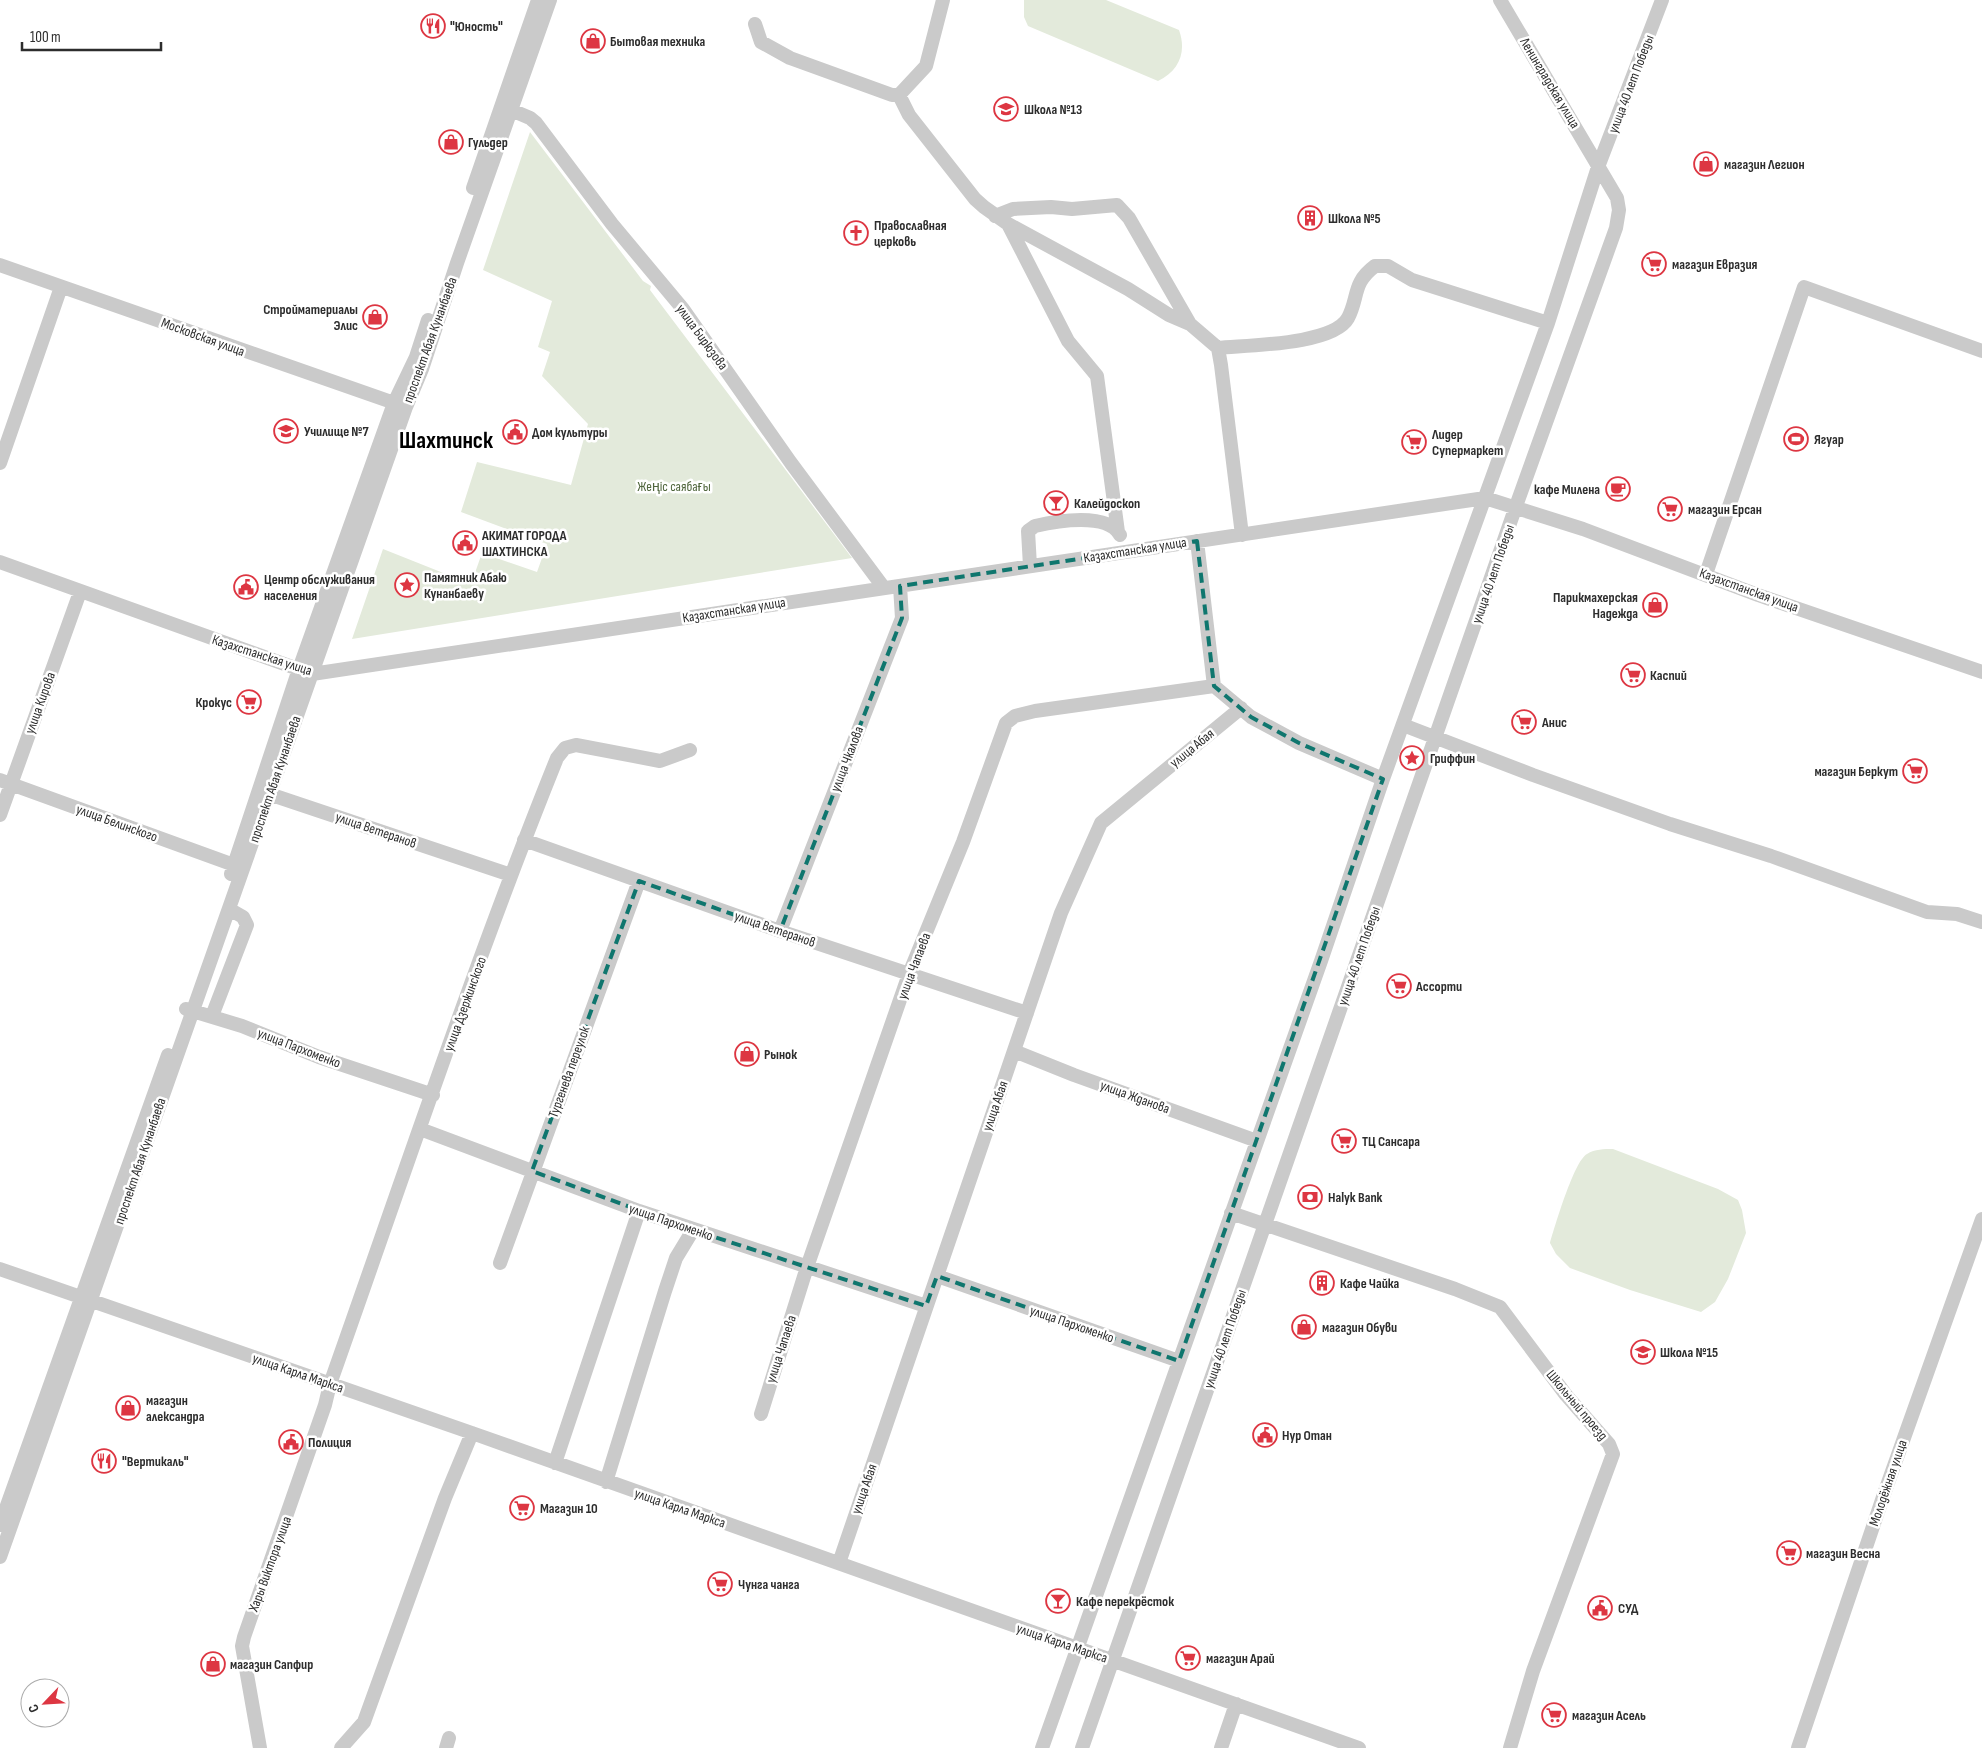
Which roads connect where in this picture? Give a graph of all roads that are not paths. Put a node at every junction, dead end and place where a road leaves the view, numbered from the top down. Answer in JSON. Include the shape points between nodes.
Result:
{"nodes":[{"id":1,"x":538,"y":0,"type":"edge"},
{"id":2,"x":550,"y":0,"type":"edge"},
{"id":3,"x":943,"y":0,"type":"edge"},
{"id":4,"x":1500,"y":0,"type":"edge"},
{"id":5,"x":1662,"y":0,"type":"edge"},
{"id":6,"x":755,"y":24,"type":"dead end"},
{"id":7,"x":899,"y":95,"type":"junction"},
{"id":8,"x":506,"y":107,"type":"junction"},
{"id":9,"x":1598,"y":168,"type":"junction"},
{"id":10,"x":995,"y":216,"type":"junction"},
{"id":11,"x":1008,"y":224,"type":"junction"},
{"id":12,"x":0,"y":265,"type":"edge"},
{"id":13,"x":61,"y":286,"type":"junction"},
{"id":14,"x":1548,"y":323,"type":"junction"},
{"id":15,"x":1190,"y":324,"type":"junction"},
{"id":16,"x":1218,"y":348,"type":"junction"},
{"id":17,"x":1982,"y":351,"type":"edge"},
{"id":18,"x":400,"y":405,"type":"junction"},
{"id":19,"x":0,"y":463,"type":"edge"},
{"id":20,"x":1484,"y":498,"type":"junction"},
{"id":21,"x":1516,"y":506,"type":"junction"},
{"id":22,"x":1118,"y":532,"type":"junction"},
{"id":23,"x":1242,"y":534,"type":"junction"},
{"id":24,"x":1197,"y":541,"type":"junction"},
{"id":25,"x":1128,"y":551,"type":"junction"},
{"id":26,"x":0,"y":562,"type":"edge"},
{"id":27,"x":1030,"y":566,"type":"junction"},
{"id":28,"x":1706,"y":574,"type":"junction"},
{"id":29,"x":900,"y":586,"type":"junction"},
{"id":30,"x":884,"y":588,"type":"junction"},
{"id":31,"x":80,"y":592,"type":"junction"},
{"id":32,"x":305,"y":671,"type":"junction"},
{"id":33,"x":1982,"y":672,"type":"edge"},
{"id":34,"x":1214,"y":686,"type":"junction"},
{"id":35,"x":1241,"y":708,"type":"junction"},
{"id":36,"x":1403,"y":725,"type":"junction"},
{"id":37,"x":1435,"y":738,"type":"junction"},
{"id":38,"x":690,"y":750,"type":"dead end"},
{"id":39,"x":1383,"y":779,"type":"junction"},
{"id":40,"x":5,"y":782,"type":"edge"},
{"id":41,"x":269,"y":794,"type":"junction"},
{"id":42,"x":0,"y":815,"type":"edge"},
{"id":43,"x":524,"y":840,"type":"junction"},
{"id":44,"x":234,"y":865,"type":"junction"},
{"id":45,"x":511,"y":875,"type":"junction"},
{"id":46,"x":639,"y":881,"type":"junction"},
{"id":47,"x":229,"y":909,"type":"junction"},
{"id":48,"x":1982,"y":922,"type":"edge"},
{"id":49,"x":780,"y":931,"type":"junction"},
{"id":50,"x":909,"y":974,"type":"junction"},
{"id":51,"x":189,"y":1010,"type":"junction"},
{"id":52,"x":1027,"y":1013,"type":"junction"},
{"id":53,"x":212,"y":1016,"type":"junction"},
{"id":54,"x":1014,"y":1051,"type":"junction"},
{"id":55,"x":433,"y":1095,"type":"junction"},
{"id":56,"x":420,"y":1128,"type":"junction"},
{"id":57,"x":1257,"y":1141,"type":"junction"},
{"id":58,"x":532,"y":1171,"type":"junction"},
{"id":59,"x":639,"y":1212,"type":"junction"},
{"id":60,"x":1231,"y":1213,"type":"junction"},
{"id":61,"x":1982,"y":1219,"type":"edge"},
{"id":62,"x":1265,"y":1226,"type":"junction"},
{"id":63,"x":693,"y":1230,"type":"junction"},
{"id":64,"x":500,"y":1263,"type":"dead end"},
{"id":65,"x":807,"y":1267,"type":"junction"},
{"id":66,"x":0,"y":1270,"type":"edge"},
{"id":67,"x":937,"y":1276,"type":"junction"},
{"id":68,"x":85,"y":1300,"type":"junction"},
{"id":69,"x":926,"y":1306,"type":"junction"},
{"id":70,"x":1179,"y":1361,"type":"junction"},
{"id":71,"x":330,"y":1384,"type":"junction"},
{"id":72,"x":760,"y":1414,"type":"dead end"},
{"id":73,"x":472,"y":1433,"type":"junction"},
{"id":74,"x":555,"y":1463,"type":"junction"},
{"id":75,"x":606,"y":1482,"type":"junction"},
{"id":76,"x":0,"y":1525,"type":"edge"},
{"id":77,"x":0,"y":1557,"type":"edge"},
{"id":78,"x":839,"y":1563,"type":"junction"},
{"id":79,"x":1077,"y":1648,"type":"junction"},
{"id":80,"x":1113,"y":1660,"type":"junction"},
{"id":81,"x":1236,"y":1704,"type":"junction"},
{"id":82,"x":260,"y":1748,"type":"edge"},
{"id":83,"x":341,"y":1748,"type":"edge"},
{"id":84,"x":1042,"y":1748,"type":"edge"},
{"id":85,"x":1082,"y":1748,"type":"edge"},
{"id":86,"x":1221,"y":1748,"type":"edge"},
{"id":87,"x":1359,"y":1748,"type":"edge"},
{"id":88,"x":1510,"y":1748,"type":"edge"},
{"id":89,"x":1798,"y":1748,"type":"edge"}],
"edges":[{"from":1,"to":8,"type":"street","name":"проспект Абая Кунанбаева"},
{"from":2,"to":8,"type":"street","name":"проспект Абая Кунанбаева"},
{"from":3,"to":7,"type":"street","via":[[926,66]]},
{"from":4,"to":9,"type":"street","name":"Ленинградская улица"},
{"from":5,"to":9,"type":"street","name":"улица 40 лет Победы"},
{"from":6,"to":7,"type":"street","via":[[761,42],[790,58]]},
{"from":7,"to":10,"type":"street","via":[[909,115],[975,199]]},
{"from":8,"to":18,"type":"street","name":"проспект Абая Кунанбаева","via":[[422,369]]},
{"from":8,"to":30,"type":"street","name":"улица Бирюзова","via":[[536,123],[612,224],[683,309]]},
{"from":9,"to":14,"type":"street","name":"улица 40 лет Победы"},
{"from":9,"to":21,"type":"street","name":"улица 40 лет Победы","via":[[1617,198],[1616,228]]},
{"from":10,"to":11,"type":"street"},
{"from":10,"to":15,"type":"street","via":[[1014,209],[1117,205],[1128,218]]},
{"from":11,"to":15,"type":"street","via":[[1128,289],[1169,316]]},
{"from":11,"to":22,"type":"street","via":[[1068,341],[1097,376]]},
{"from":12,"to":13,"type":"street","name":"Московская улица"},
{"from":13,"to":18,"type":"street","name":"Московская улица"},
{"from":13,"to":19,"type":"street"},
{"from":14,"to":16,"type":"street","via":[[1412,280],[1388,266],[1375,266],[1357,286],[1347,320],[1336,331],[1313,339]]},
{"from":14,"to":20,"type":"street","name":"улица 40 лет Победы"},
{"from":15,"to":16,"type":"street"},
{"from":16,"to":23,"type":"street"},
{"from":17,"to":28,"type":"street","via":[[1804,287]]},
{"from":18,"to":32,"type":"street","name":"проспект Абая Кунанбаева"},
{"from":20,"to":21,"type":"street","name":"Казахстанская улица"},
{"from":20,"to":23,"type":"street","name":"Казахстанская улица"},
{"from":20,"to":36,"type":"street","name":"улица 40 лет Победы"},
{"from":21,"to":28,"type":"street","name":"Казахстанская улица"},
{"from":21,"to":37,"type":"street","name":"улица 40 лет Победы"},
{"from":22,"to":25,"type":"street"},
{"from":22,"to":27,"type":"street","via":[[1105,523],[1085,520],[1035,526],[1028,531]]},
{"from":23,"to":24,"type":"street","name":"Казахстанская улица"},
{"from":24,"to":25,"type":"street","name":"Казахстанская улица"},
{"from":24,"to":34,"type":"street"},
{"from":25,"to":27,"type":"street","name":"Казахстанская улица"},
{"from":26,"to":31,"type":"street","name":"Казахстанская улица"},
{"from":27,"to":29,"type":"street","name":"Казахстанская улица"},
{"from":28,"to":33,"type":"street","name":"Казахстанская улица"},
{"from":29,"to":30,"type":"street","name":"Казахстанская улица"},
{"from":29,"to":49,"type":"street","name":"улица Чкалова","via":[[902,618]]},
{"from":30,"to":32,"type":"street","name":"Казахстанская улица"},
{"from":31,"to":32,"type":"street","name":"Казахстанская улица"},
{"from":31,"to":40,"type":"street","name":"улица Кирова"},
{"from":32,"to":41,"type":"street","name":"проспект Абая Кунанбаева"},
{"from":32,"to":44,"type":"street","name":"проспект Абая Кунанбаева"},
{"from":34,"to":35,"type":"street"},
{"from":34,"to":50,"type":"street","name":"улица Чапаева","via":[[1035,711],[1015,716],[1006,723],[963,842]]},
{"from":35,"to":39,"type":"street","via":[[1251,717],[1299,743]]},
{"from":35,"to":52,"type":"street","name":"улица Абая","via":[[1101,823],[1061,913]]},
{"from":36,"to":37,"type":"street"},
{"from":36,"to":39,"type":"street","name":"улица 40 лет Победы"},
{"from":37,"to":48,"type":"street","via":[[1927,912],[1957,914]]},
{"from":37,"to":62,"type":"street","name":"улица 40 лет Победы"},
{"from":38,"to":43,"type":"street","name":"улица Дзержинского","via":[[660,761],[576,746],[565,748],[556,758]]},
{"from":39,"to":57,"type":"street","name":"улица 40 лет Победы"},
{"from":40,"to":42,"type":"street","name":"улица Кирова"},
{"from":40,"to":44,"type":"street","name":"улица Белинского"},
{"from":41,"to":45,"type":"street","name":"улица Ветеранов"},
{"from":41,"to":47,"type":"street","name":"проспект Абая Кунанбаева"},
{"from":43,"to":45,"type":"street","name":"улица Дзержинского"},
{"from":43,"to":46,"type":"street","name":"улица Ветеранов"},
{"from":44,"to":51,"type":"street","name":"проспект Абая Кунанбаева"},
{"from":45,"to":55,"type":"street","name":"улица Дзержинского"},
{"from":46,"to":49,"type":"street","name":"улица Ветеранов"},
{"from":46,"to":58,"type":"street","name":"Тургенева переулок"},
{"from":47,"to":51,"type":"street","name":"проспект Абая Кунанбаева"},
{"from":47,"to":53,"type":"street","via":[[243,917],[247,925]]},
{"from":49,"to":50,"type":"street","name":"улица Ветеранов"},
{"from":50,"to":52,"type":"street","name":"улица Ветеранов"},
{"from":50,"to":65,"type":"street","name":"улица Чапаева"},
{"from":51,"to":53,"type":"street","name":"улица Пархоменко"},
{"from":51,"to":68,"type":"street","name":"проспект Абая Кунанбаева"},
{"from":52,"to":54,"type":"street","name":"улица Абая"},
{"from":53,"to":55,"type":"street","name":"улица Пархоменко","via":[[319,1057]]},
{"from":54,"to":57,"type":"street","name":"улица Жданова"},
{"from":54,"to":67,"type":"street","name":"улица Абая"},
{"from":55,"to":56,"type":"street","name":"улица Дзержинского"},
{"from":56,"to":58,"type":"street","name":"улица Пархоменко"},
{"from":56,"to":71,"type":"street","name":"улица Дзержинского"},
{"from":57,"to":60,"type":"street","name":"улица 40 лет Победы"},
{"from":58,"to":59,"type":"street","name":"улица Пархоменко"},
{"from":58,"to":64,"type":"street","name":"Тургенева переулок"},
{"from":59,"to":63,"type":"street","name":"улица Пархоменко"},
{"from":59,"to":74,"type":"street"},
{"from":60,"to":62,"type":"street","name":"Школьный проезд"},
{"from":60,"to":70,"type":"street","name":"улица 40 лет Победы"},
{"from":61,"to":89,"type":"street","name":"Молодёжная улица"},
{"from":62,"to":80,"type":"street","name":"улица 40 лет Победы"},
{"from":62,"to":88,"type":"street","name":"Школьный проезд","via":[[1500,1307],[1566,1395],[1609,1444],[1613,1454],[1533,1671]]},
{"from":63,"to":65,"type":"street","name":"улица Пархоменко"},
{"from":63,"to":75,"type":"street","via":[[676,1258],[664,1291]]},
{"from":65,"to":69,"type":"street","name":"улица Пархоменко"},
{"from":65,"to":72,"type":"street","name":"улица Чапаева"},
{"from":66,"to":68,"type":"street","name":"улица Карла Маркса"},
{"from":67,"to":69,"type":"street","name":"улица Абая"},
{"from":67,"to":70,"type":"street","name":"улица Пархоменко"},
{"from":68,"to":71,"type":"street","name":"улица Карла Маркса"},
{"from":68,"to":76,"type":"street","name":"проспект Абая Кунанбаева"},
{"from":68,"to":77,"type":"street","name":"проспект Абая Кунанбаева"},
{"from":69,"to":78,"type":"street","name":"улица Абая"},
{"from":70,"to":79,"type":"street","name":"улица 40 лет Победы"},
{"from":71,"to":73,"type":"street","name":"улица Карла Маркса"},
{"from":71,"to":82,"type":"street","name":"Хары Виктора улица","via":[[242,1646]]},
{"from":73,"to":74,"type":"street","name":"улица Карла Маркса"},
{"from":73,"to":83,"type":"street","via":[[445,1498],[364,1722]]},
{"from":74,"to":75,"type":"street","name":"улица Карла Маркса"},
{"from":75,"to":78,"type":"street","name":"улица Карла Маркса"},
{"from":78,"to":79,"type":"street","name":"улица Карла Маркса"},
{"from":79,"to":80,"type":"street","name":"улица Карла Маркса"},
{"from":79,"to":84,"type":"street","name":"улица 40 лет Победы"},
{"from":80,"to":81,"type":"street","name":"улица Карла Маркса"},
{"from":80,"to":85,"type":"street","name":"улица 40 лет Победы"},
{"from":81,"to":86,"type":"street"},
{"from":81,"to":87,"type":"street","name":"улица Карла Маркса"}]}
